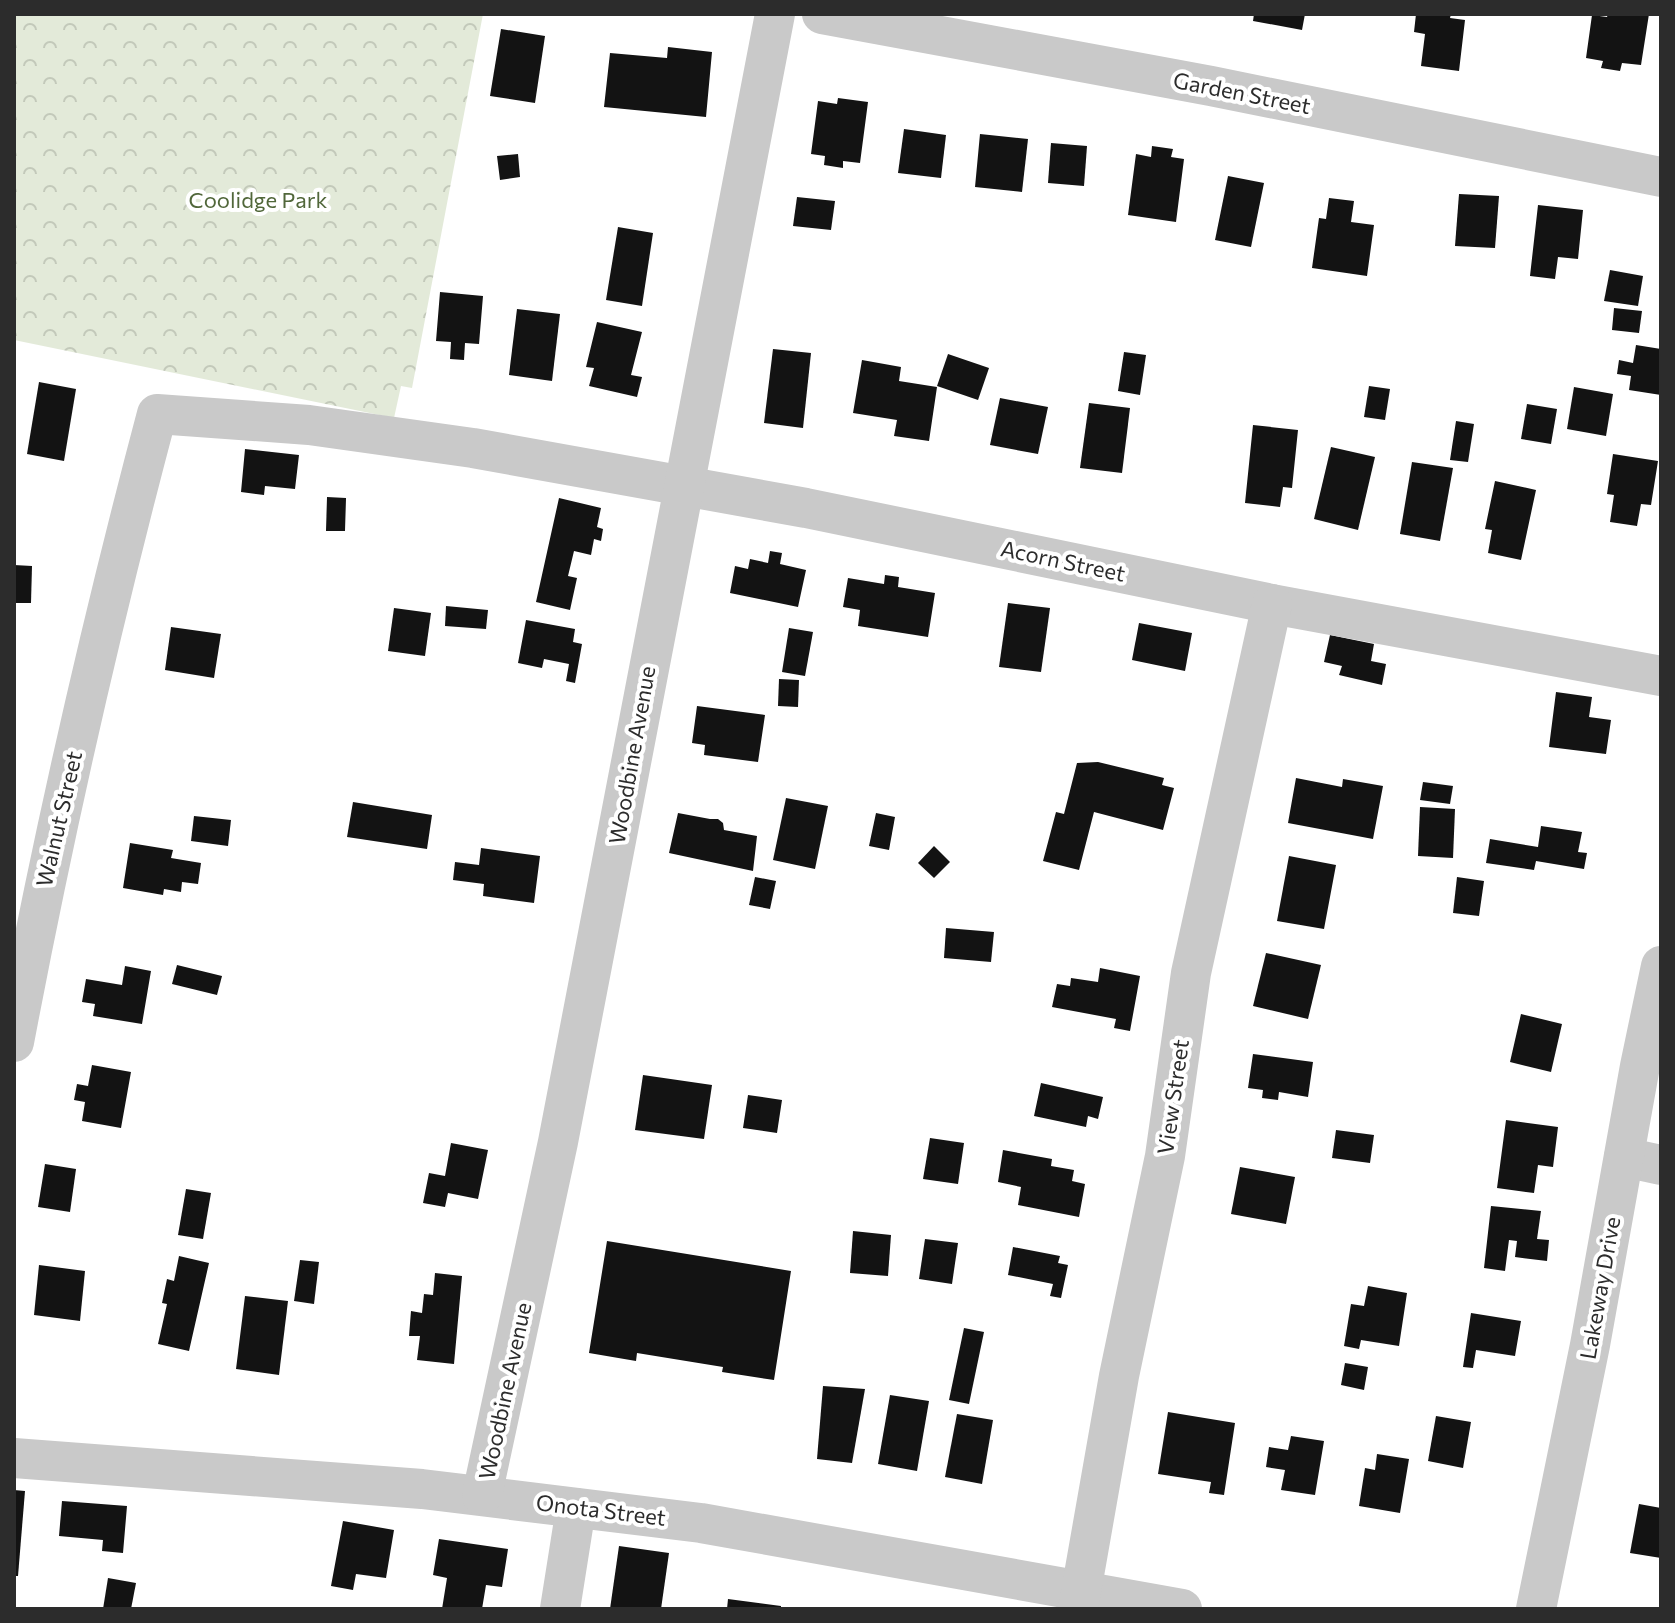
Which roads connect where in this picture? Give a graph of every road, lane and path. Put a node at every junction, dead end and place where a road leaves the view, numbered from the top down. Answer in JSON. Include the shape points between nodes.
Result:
{"nodes":[{"id":1,"x":775,"y":14,"type":"edge"},
{"id":2,"x":822,"y":14,"type":"edge"},
{"id":3,"x":1661,"y":177,"type":"edge"},
{"id":4,"x":465,"y":447,"type":"joint"},
{"id":5,"x":685,"y":487,"type":"junction"},
{"id":6,"x":1272,"y":604,"type":"junction"},
{"id":7,"x":1661,"y":676,"type":"edge"},
{"id":8,"x":1661,"y":966,"type":"edge"},
{"id":9,"x":14,"y":1042,"type":"edge"},
{"id":10,"x":1642,"y":1161,"type":"edge"},
{"id":11,"x":14,"y":1458,"type":"edge"},
{"id":12,"x":482,"y":1495,"type":"junction"},
{"id":13,"x":576,"y":1508,"type":"junction"},
{"id":14,"x":1079,"y":1600,"type":"edge"},
{"id":15,"x":560,"y":1609,"type":"edge"},
{"id":16,"x":1182,"y":1609,"type":"edge"},
{"id":17,"x":1536,"y":1609,"type":"edge"}],
"edges":[{"from":1,"to":5,"type":"street","name":"Woodbine Avenue"},
{"from":2,"to":3,"type":"street","name":"Garden Street"},
{"from":4,"to":5,"type":"street","name":"Acorn Street"},
{"from":4,"to":9,"type":"street","name":"Walnut Street","via":[[309,425],[157,414],[110,597]]},
{"from":5,"to":6,"type":"street","name":"Acorn Street"},
{"from":5,"to":12,"type":"street","name":"Woodbine Avenue","via":[[558,1142]]},
{"from":6,"to":7,"type":"street","name":"Acorn Street"},
{"from":6,"to":14,"type":"street","name":"View Street","via":[[1191,973],[1165,1156]]},
{"from":8,"to":10,"type":"street","name":"Lakeway Drive"},
{"from":10,"to":17,"type":"street","name":"Lakeway Drive","via":[[1590,1345]]},
{"from":11,"to":12,"type":"street","name":"Onota Street"},
{"from":12,"to":13,"type":"street","name":"Onota Street"},
{"from":13,"to":14,"type":"street","name":"Onota Street","via":[[701,1523]]},
{"from":13,"to":15,"type":"street"},
{"from":14,"to":16,"type":"street","name":"Onota Street"}]}
